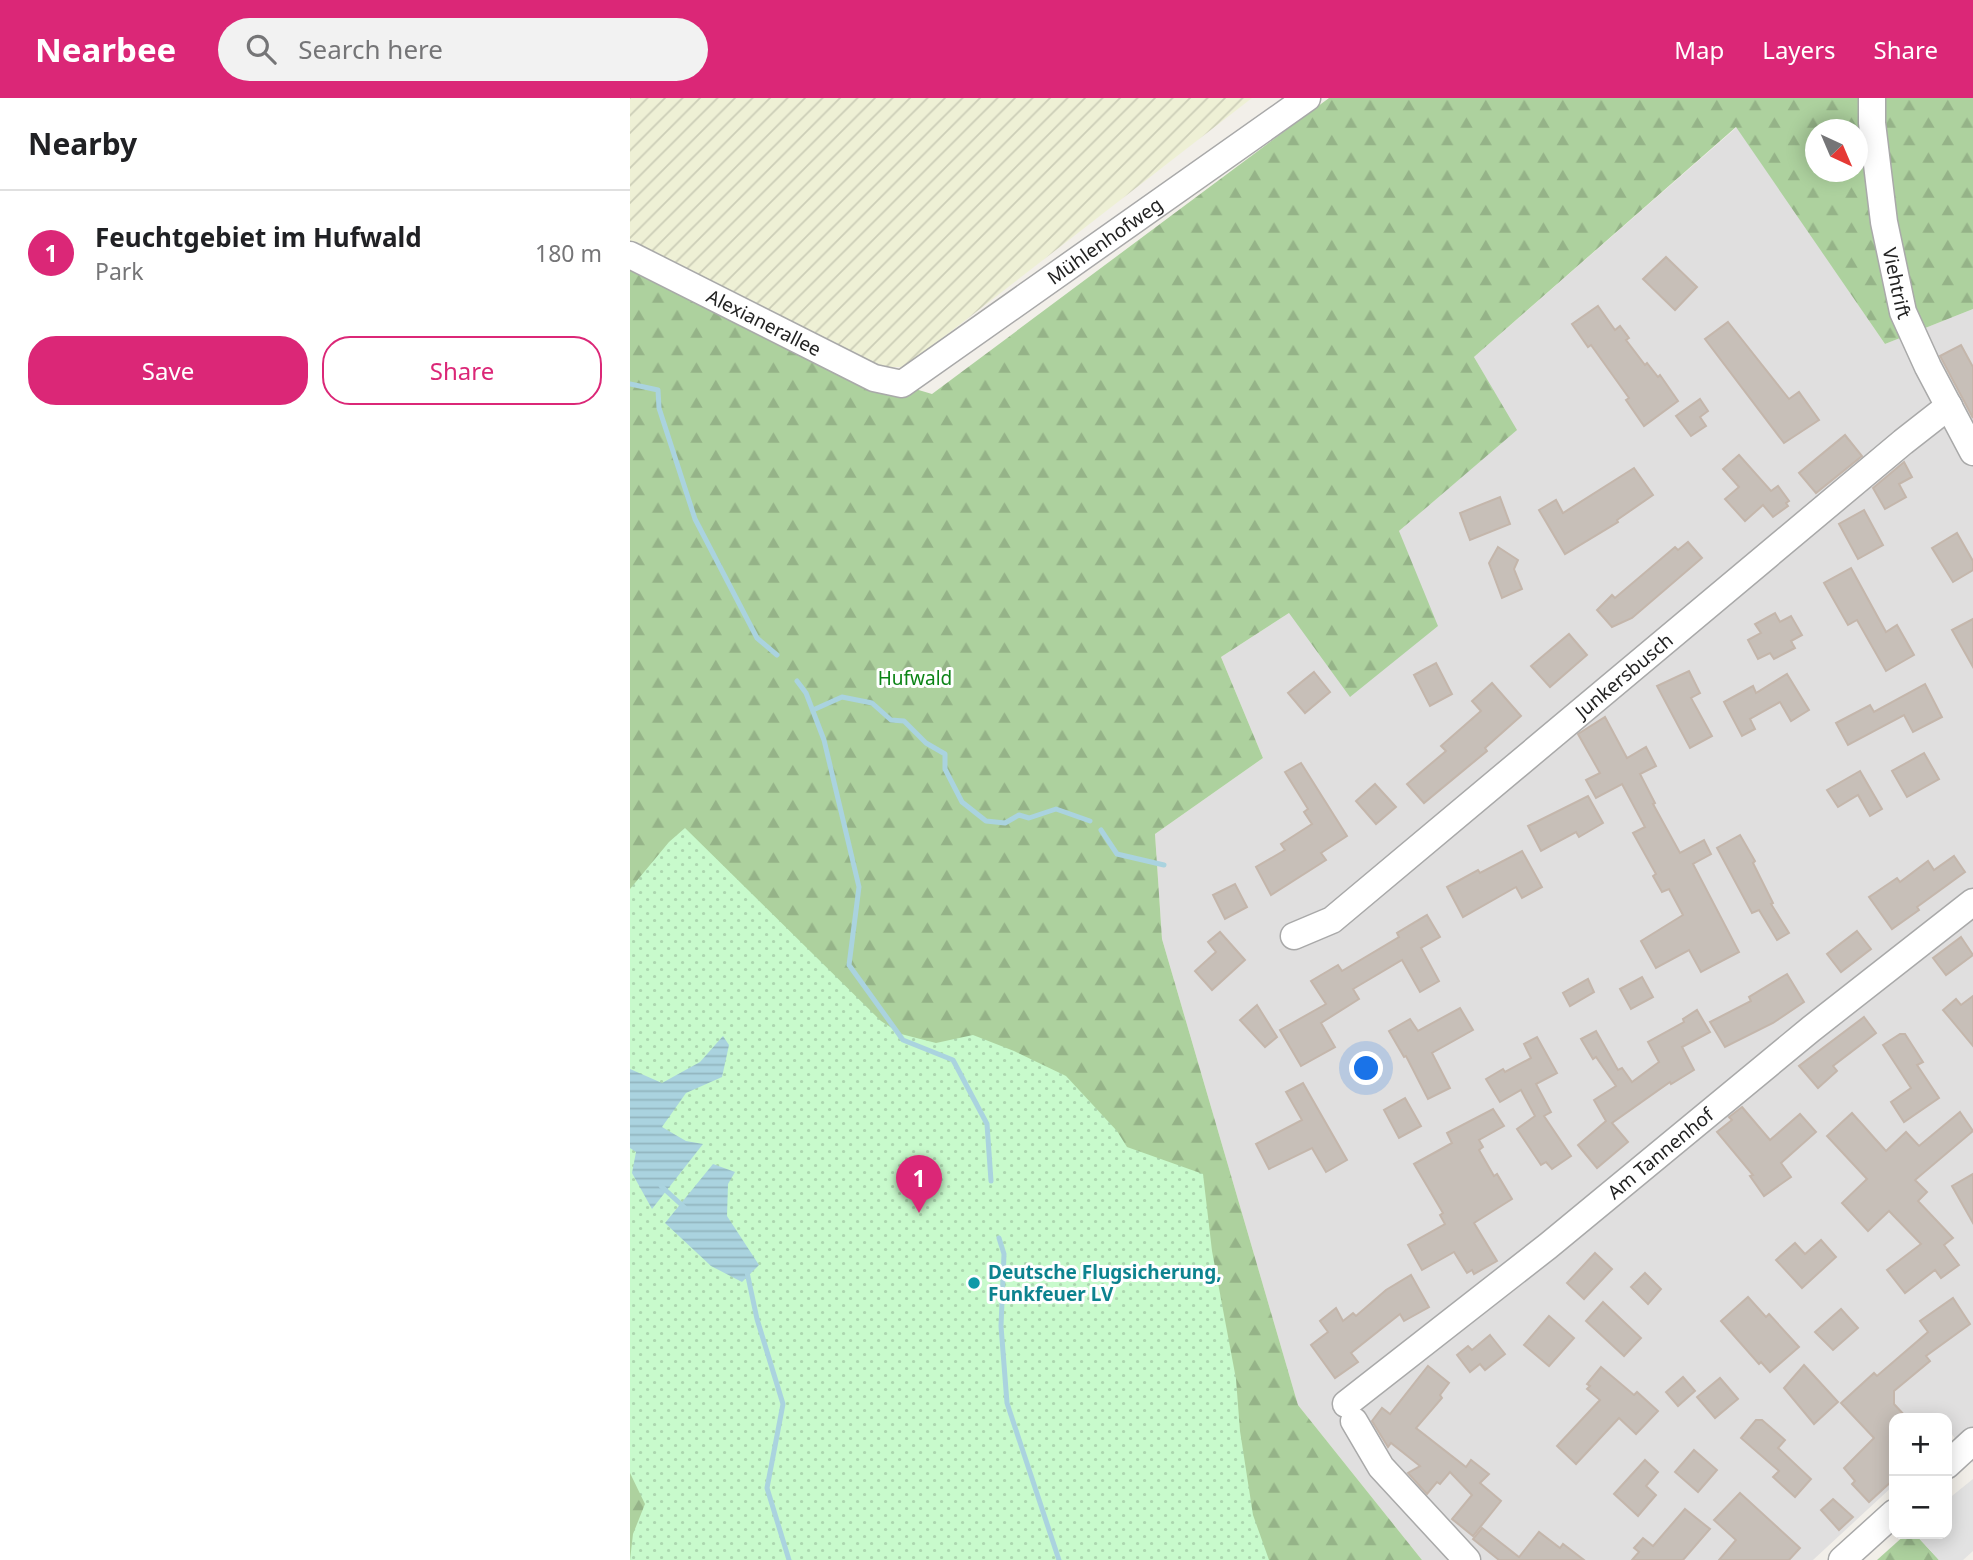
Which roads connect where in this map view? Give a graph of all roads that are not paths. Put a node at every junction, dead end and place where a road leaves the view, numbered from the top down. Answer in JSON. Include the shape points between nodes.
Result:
{"nodes":[{"id":1,"x":1307,"y":98,"type":"edge"},
{"id":2,"x":1872,"y":98,"type":"edge"},
{"id":3,"x":630,"y":255,"type":"edge"},
{"id":4,"x":902,"y":384,"type":"joint"},
{"id":5,"x":1949,"y":406,"type":"junction"},
{"id":6,"x":1973,"y":452,"type":"edge"},
{"id":7,"x":1973,"y":902,"type":"edge"},
{"id":8,"x":1294,"y":936,"type":"dead end"},
{"id":9,"x":1973,"y":1441,"type":"edge"},
{"id":10,"x":1952,"y":1460,"type":"edge"},
{"id":11,"x":1889,"y":1518,"type":"edge"},
{"id":12,"x":1467,"y":1560,"type":"edge"},
{"id":13,"x":1842,"y":1560,"type":"edge"}],
"edges":[{"from":1,"to":4,"type":"street","name":"Mühlenhofweg"},
{"from":2,"to":5,"type":"street","name":"Viehtrift","via":[[1884,222],[1903,312]]},
{"from":3,"to":4,"type":"street","name":"Alexianerallee","via":[[874,378]]},
{"from":5,"to":6,"type":"street","name":"Viehtrift"},
{"from":5,"to":8,"type":"street","name":"Junkersbusch","via":[[1332,920]]},
{"from":7,"to":12,"type":"street","name":"Am Tannenhof","via":[[1811,1029],[1350,1413],[1381,1467]]},
{"from":9,"to":10,"type":"street"},
{"from":11,"to":13,"type":"street"}]}
